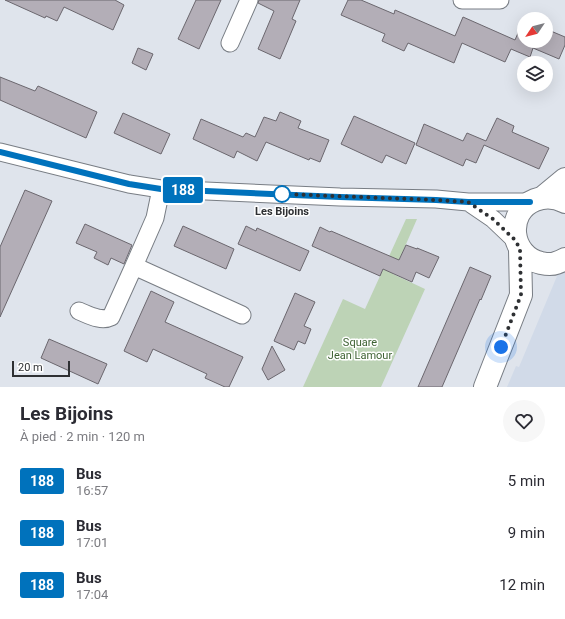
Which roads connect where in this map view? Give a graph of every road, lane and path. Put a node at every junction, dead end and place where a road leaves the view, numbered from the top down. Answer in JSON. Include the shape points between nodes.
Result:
{"nodes":[{"id":1,"x":249,"y":0,"type":"edge"},
{"id":2,"x":462,"y":0,"type":"edge"},
{"id":3,"x":500,"y":0,"type":"edge"},
{"id":4,"x":230,"y":42,"type":"dead end"},
{"id":5,"x":0,"y":154,"type":"edge"},
{"id":6,"x":565,"y":179,"type":"edge"},
{"id":7,"x":161,"y":189,"type":"junction"},
{"id":8,"x":536,"y":200,"type":"junction"},
{"id":9,"x":468,"y":202,"type":"junction"},
{"id":10,"x":565,"y":202,"type":"edge"},
{"id":11,"x":518,"y":245,"type":"junction"},
{"id":12,"x":558,"y":262,"type":"edge"},
{"id":13,"x":134,"y":266,"type":"junction"},
{"id":14,"x":521,"y":295,"type":"junction"},
{"id":15,"x":79,"y":311,"type":"dead end"},
{"id":16,"x":242,"y":315,"type":"dead end"},
{"id":17,"x":486,"y":387,"type":"edge"}],
"edges":[{"from":1,"to":4,"type":"street"},
{"from":2,"to":3,"type":"street"},
{"from":5,"to":7,"type":"street"},
{"from":6,"to":8,"type":"street"},
{"from":7,"to":9,"type":"street"},
{"from":7,"to":13,"type":"street","via":[[155,218]]},
{"from":8,"to":9,"type":"street"},
{"from":8,"to":10,"type":"street","via":[[552,198]]},
{"from":8,"to":11,"type":"street","via":[[524,207],[518,215],[515,225]]},
{"from":9,"to":11,"type":"street","via":[[493,219]]},
{"from":11,"to":12,"type":"street","via":[[527,257],[535,262]]},
{"from":11,"to":14,"type":"street"},
{"from":12,"to":14,"type":"street"},
{"from":13,"to":15,"type":"street","via":[[111,317],[102,319]]},
{"from":13,"to":16,"type":"street"},
{"from":14,"to":17,"type":"street"}]}
